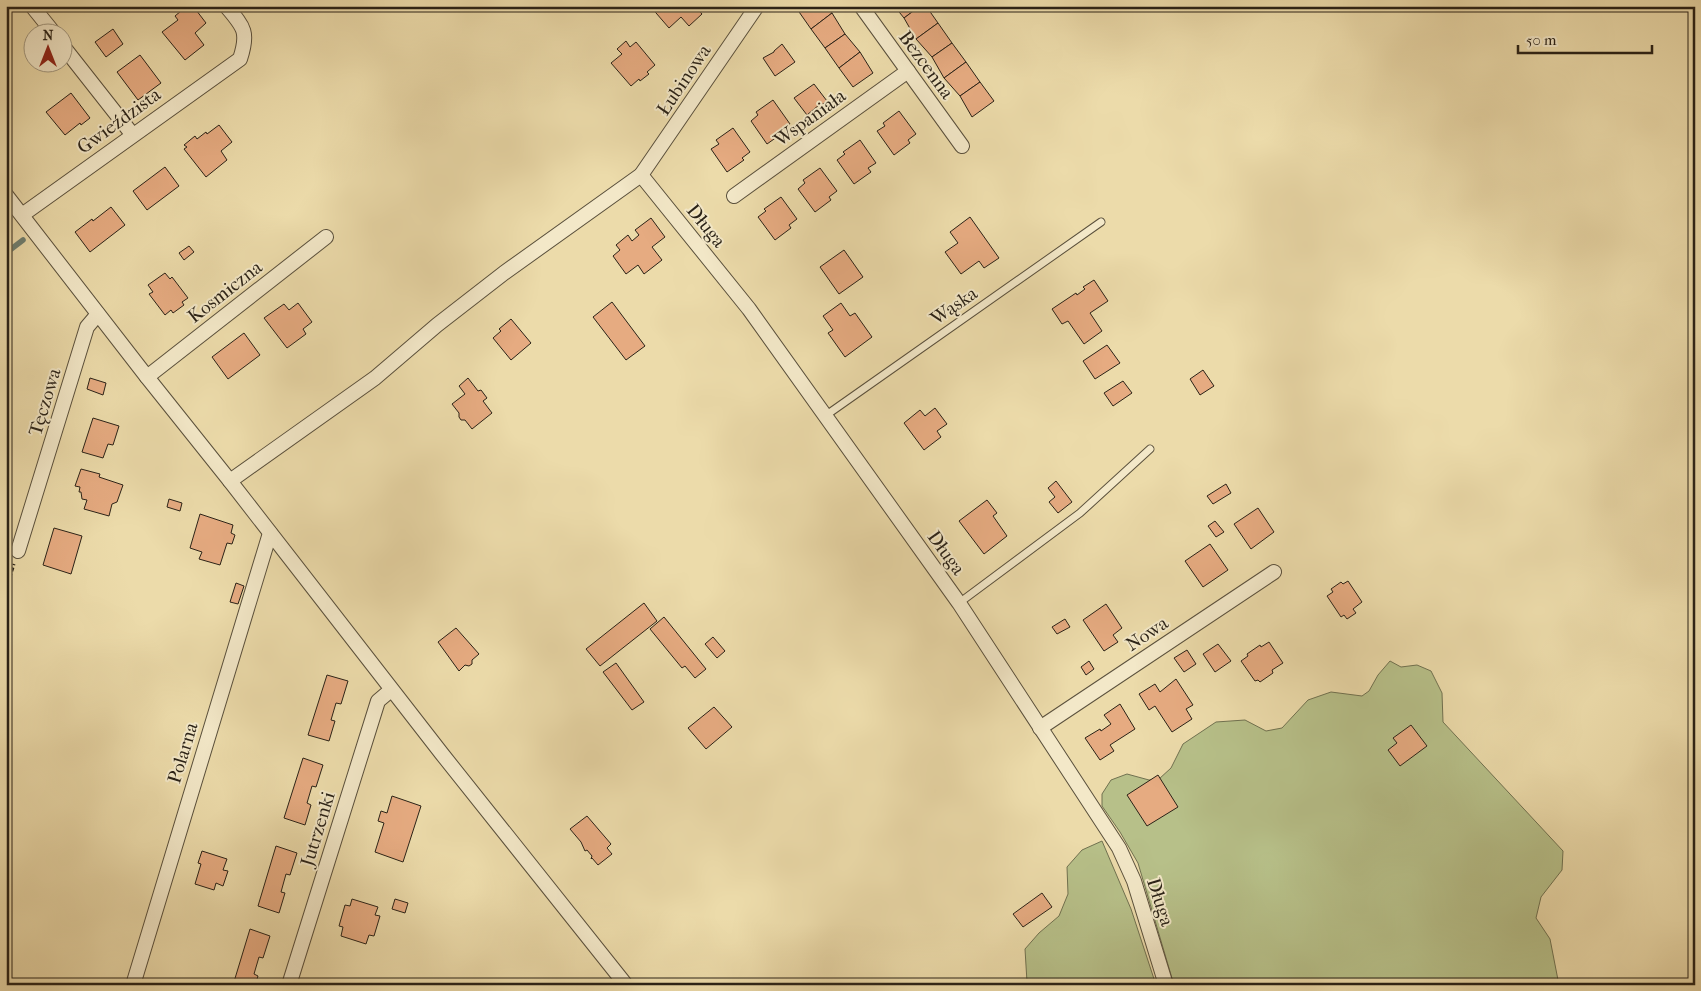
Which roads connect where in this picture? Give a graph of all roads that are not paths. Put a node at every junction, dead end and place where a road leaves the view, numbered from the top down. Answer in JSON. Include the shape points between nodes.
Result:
{"nodes":[{"id":1,"x":32,"y":6,"type":"edge"},
{"id":2,"x":226,"y":6,"type":"edge"},
{"id":3,"x":757,"y":6,"type":"edge"},
{"id":4,"x":861,"y":6,"type":"edge"},
{"id":5,"x":45,"y":22,"type":"edge"},
{"id":6,"x":72,"y":58,"type":"edge"},
{"id":7,"x":908,"y":71,"type":"junction"},
{"id":8,"x":132,"y":134,"type":"junction"},
{"id":9,"x":962,"y":146,"type":"dead end"},
{"id":10,"x":641,"y":175,"type":"junction"},
{"id":11,"x":6,"y":195,"type":"edge"},
{"id":12,"x":734,"y":196,"type":"dead end"},
{"id":13,"x":22,"y":215,"type":"junction"},
{"id":14,"x":1101,"y":222,"type":"dead end"},
{"id":15,"x":326,"y":237,"type":"dead end"},
{"id":16,"x":98,"y":314,"type":"junction"},
{"id":17,"x":147,"y":377,"type":"junction"},
{"id":18,"x":825,"y":416,"type":"junction"},
{"id":19,"x":1150,"y":449,"type":"dead end"},
{"id":20,"x":230,"y":481,"type":"junction"},
{"id":21,"x":270,"y":533,"type":"junction"},
{"id":22,"x":18,"y":551,"type":"road end"},
{"id":23,"x":1274,"y":572,"type":"dead end"},
{"id":24,"x":959,"y":603,"type":"junction"},
{"id":25,"x":391,"y":690,"type":"junction"},
{"id":26,"x":1040,"y":728,"type":"junction"},
{"id":27,"x":133,"y":985,"type":"edge"},
{"id":28,"x":289,"y":985,"type":"edge"},
{"id":29,"x":626,"y":985,"type":"edge"},
{"id":30,"x":1166,"y":985,"type":"edge"}],
"edges":[{"from":1,"to":5,"type":"street"},
{"from":2,"to":8,"type":"street","name":"Gwieździsta","via":[[244,29],[245,45],[240,59]]},
{"from":3,"to":10,"type":"street","name":"Łubinowa"},
{"from":4,"to":7,"type":"street","name":"Bezcenna"},
{"from":6,"to":8,"type":"street"},
{"from":7,"to":9,"type":"street","name":"Bezcenna"},
{"from":7,"to":12,"type":"street","name":"Wspaniała"},
{"from":8,"to":13,"type":"street","name":"Gwieździsta"},
{"from":10,"to":18,"type":"street","name":"Długa","via":[[749,309]]},
{"from":10,"to":20,"type":"street","name":"Łubinowa","via":[[504,273],[374,378]]},
{"from":11,"to":13,"type":"street"},
{"from":13,"to":16,"type":"street"},
{"from":14,"to":18,"type":"lane","name":"Wąska"},
{"from":15,"to":17,"type":"street","name":"Kosmiczna"},
{"from":16,"to":17,"type":"street"},
{"from":16,"to":22,"type":"street","name":"Tęczowa","via":[[87,327]]},
{"from":17,"to":20,"type":"street"},
{"from":18,"to":24,"type":"street","name":"Długa"},
{"from":19,"to":24,"type":"lane","via":[[1080,513]]},
{"from":20,"to":21,"type":"street"},
{"from":21,"to":25,"type":"street"},
{"from":21,"to":27,"type":"street","name":"Polarna"},
{"from":23,"to":26,"type":"street","name":"Nowa"},
{"from":24,"to":26,"type":"street","name":"Długa"},
{"from":25,"to":28,"type":"street","name":"Jutrzenki","via":[[378,701]]},
{"from":25,"to":29,"type":"street"},
{"from":26,"to":30,"type":"street","name":"Długa","via":[[1119,848],[1134,881]]}]}
